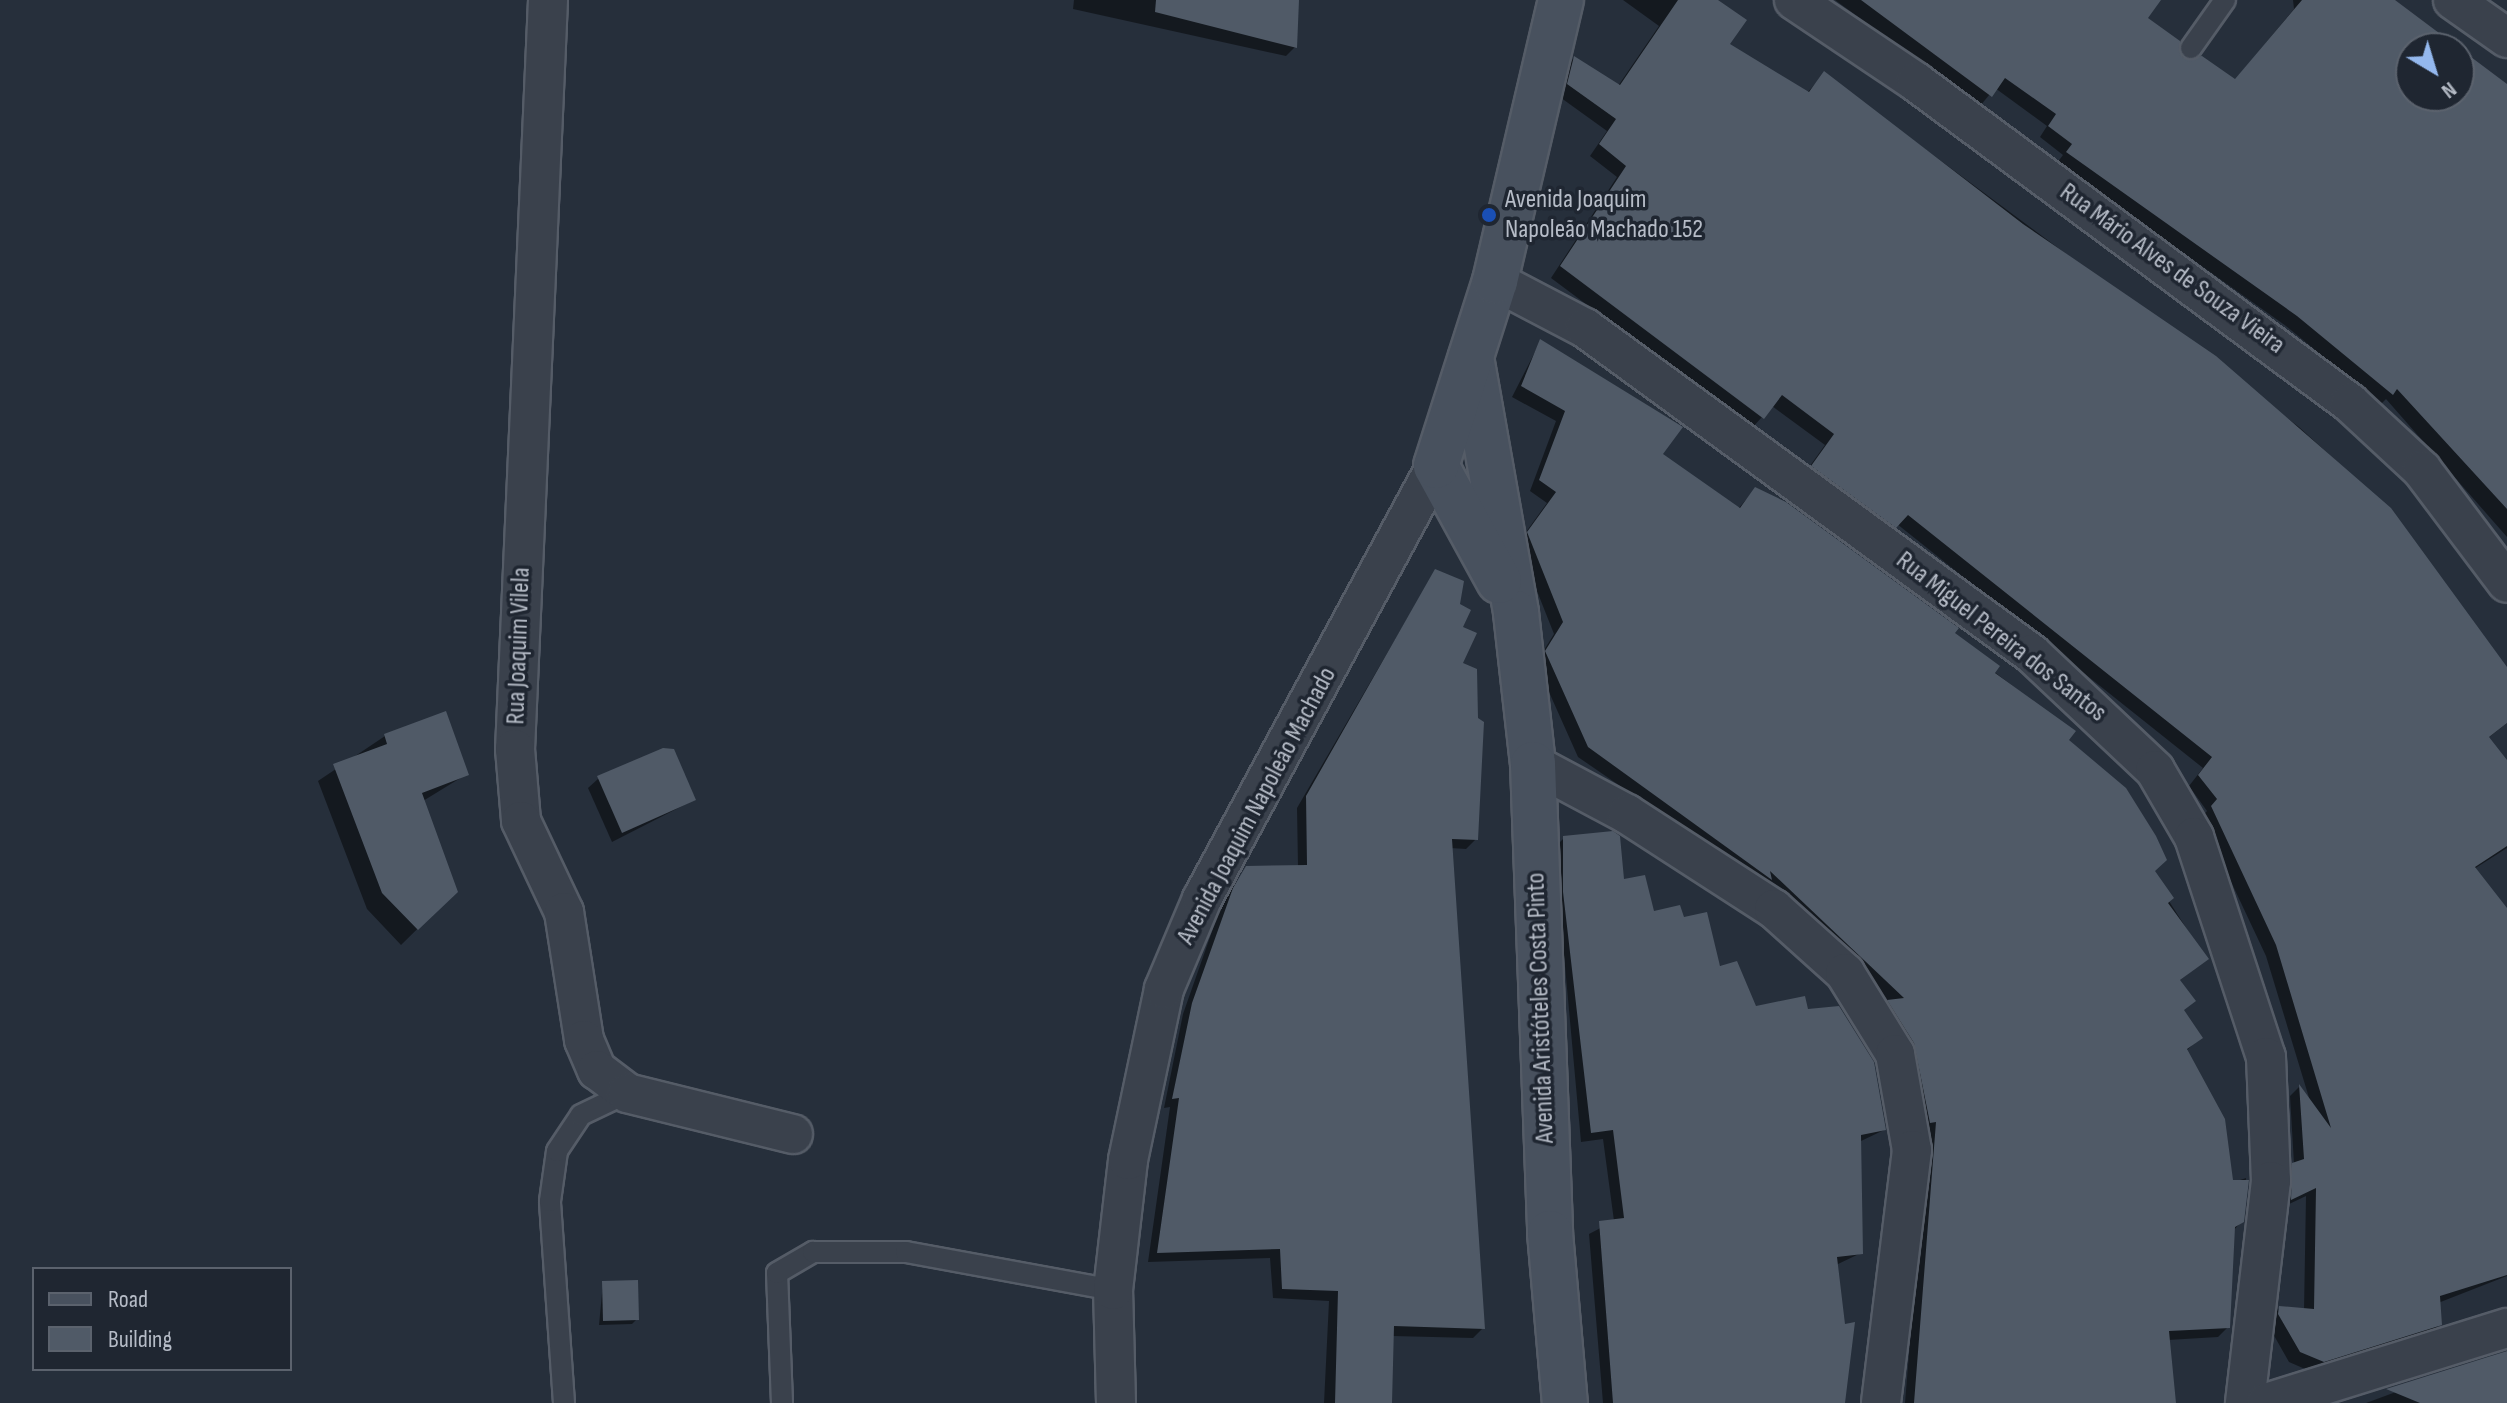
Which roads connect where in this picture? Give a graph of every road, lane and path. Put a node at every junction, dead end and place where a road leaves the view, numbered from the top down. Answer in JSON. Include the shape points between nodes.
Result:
{"nodes":[{"id":1,"x":548,"y":0,"type":"edge"},
{"id":2,"x":1561,"y":0,"type":"edge"},
{"id":3,"x":1794,"y":0,"type":"edge"},
{"id":4,"x":2225,"y":0,"type":"edge"},
{"id":5,"x":2453,"y":0,"type":"edge"},
{"id":6,"x":2507,"y":38,"type":"edge"},
{"id":7,"x":2191,"y":48,"type":"dead end"},
{"id":8,"x":1495,"y":281,"type":"junction"},
{"id":9,"x":1471,"y":357,"type":"junction"},
{"id":10,"x":1436,"y":466,"type":"junction"},
{"id":11,"x":2507,"y":583,"type":"edge"},
{"id":12,"x":1516,"y":613,"type":"junction"},
{"id":13,"x":1533,"y":764,"type":"junction"},
{"id":14,"x":627,"y":1093,"type":"junction"},
{"id":15,"x":793,"y":1134,"type":"dead end"},
{"id":16,"x":1113,"y":1290,"type":"junction"},
{"id":17,"x":2507,"y":1328,"type":"edge"},
{"id":18,"x":564,"y":1403,"type":"edge"},
{"id":19,"x":782,"y":1403,"type":"edge"},
{"id":20,"x":1116,"y":1403,"type":"edge"},
{"id":21,"x":1565,"y":1403,"type":"edge"},
{"id":22,"x":1881,"y":1403,"type":"edge"},
{"id":23,"x":2245,"y":1403,"type":"edge"},
{"id":24,"x":2266,"y":1403,"type":"edge"}],
"edges":[{"from":1,"to":14,"type":"street","name":"Rua Joaquim Vilela","via":[[517,784],[521,821],[564,912],[584,1040],[597,1070]]},
{"from":2,"to":8,"type":"main road"},
{"from":3,"to":11,"type":"street","name":"Rua Mário Alves de Souza Vieira","via":[[2082,202],[2350,403],[2422,470]]},
{"from":4,"to":7,"type":"lane"},
{"from":5,"to":6,"type":"street"},
{"from":8,"to":9,"type":"main road"},
{"from":8,"to":23,"type":"street","name":"Rua Miguel Pereira dos Santos","via":[[1585,328],[2019,645],[2078,691],[2155,770],[2194,837],[2266,1057],[2271,1181]]},
{"from":9,"to":10,"type":"main road"},
{"from":9,"to":12,"type":"main road","name":"Avenida Aristóteles Costa Pinto"},
{"from":10,"to":12,"type":"main road","name":"Avenida Aristóteles Costa Pinto"},
{"from":10,"to":16,"type":"street","name":"Avenida Joaquim Napoleão Machado","via":[[1202,899],[1164,989],[1128,1160]]},
{"from":12,"to":13,"type":"main road","name":"Avenida Aristóteles Costa Pinto"},
{"from":13,"to":21,"type":"main road","name":"Avenida Aristóteles Costa Pinto","via":[[1550,1233]]},
{"from":13,"to":22,"type":"street","via":[[1627,814],[1774,909],[1845,973],[1895,1054],[1912,1150]]},
{"from":14,"to":15,"type":"street","name":"Rua Joaquim Vilela"},
{"from":14,"to":18,"type":"lane","via":[[581,1115],[557,1151],[550,1201]]},
{"from":16,"to":19,"type":"lane","via":[[906,1252],[813,1252],[777,1273]]},
{"from":16,"to":20,"type":"street","name":"Avenida Joaquim Napoleão Machado"},
{"from":17,"to":24,"type":"street"}]}
